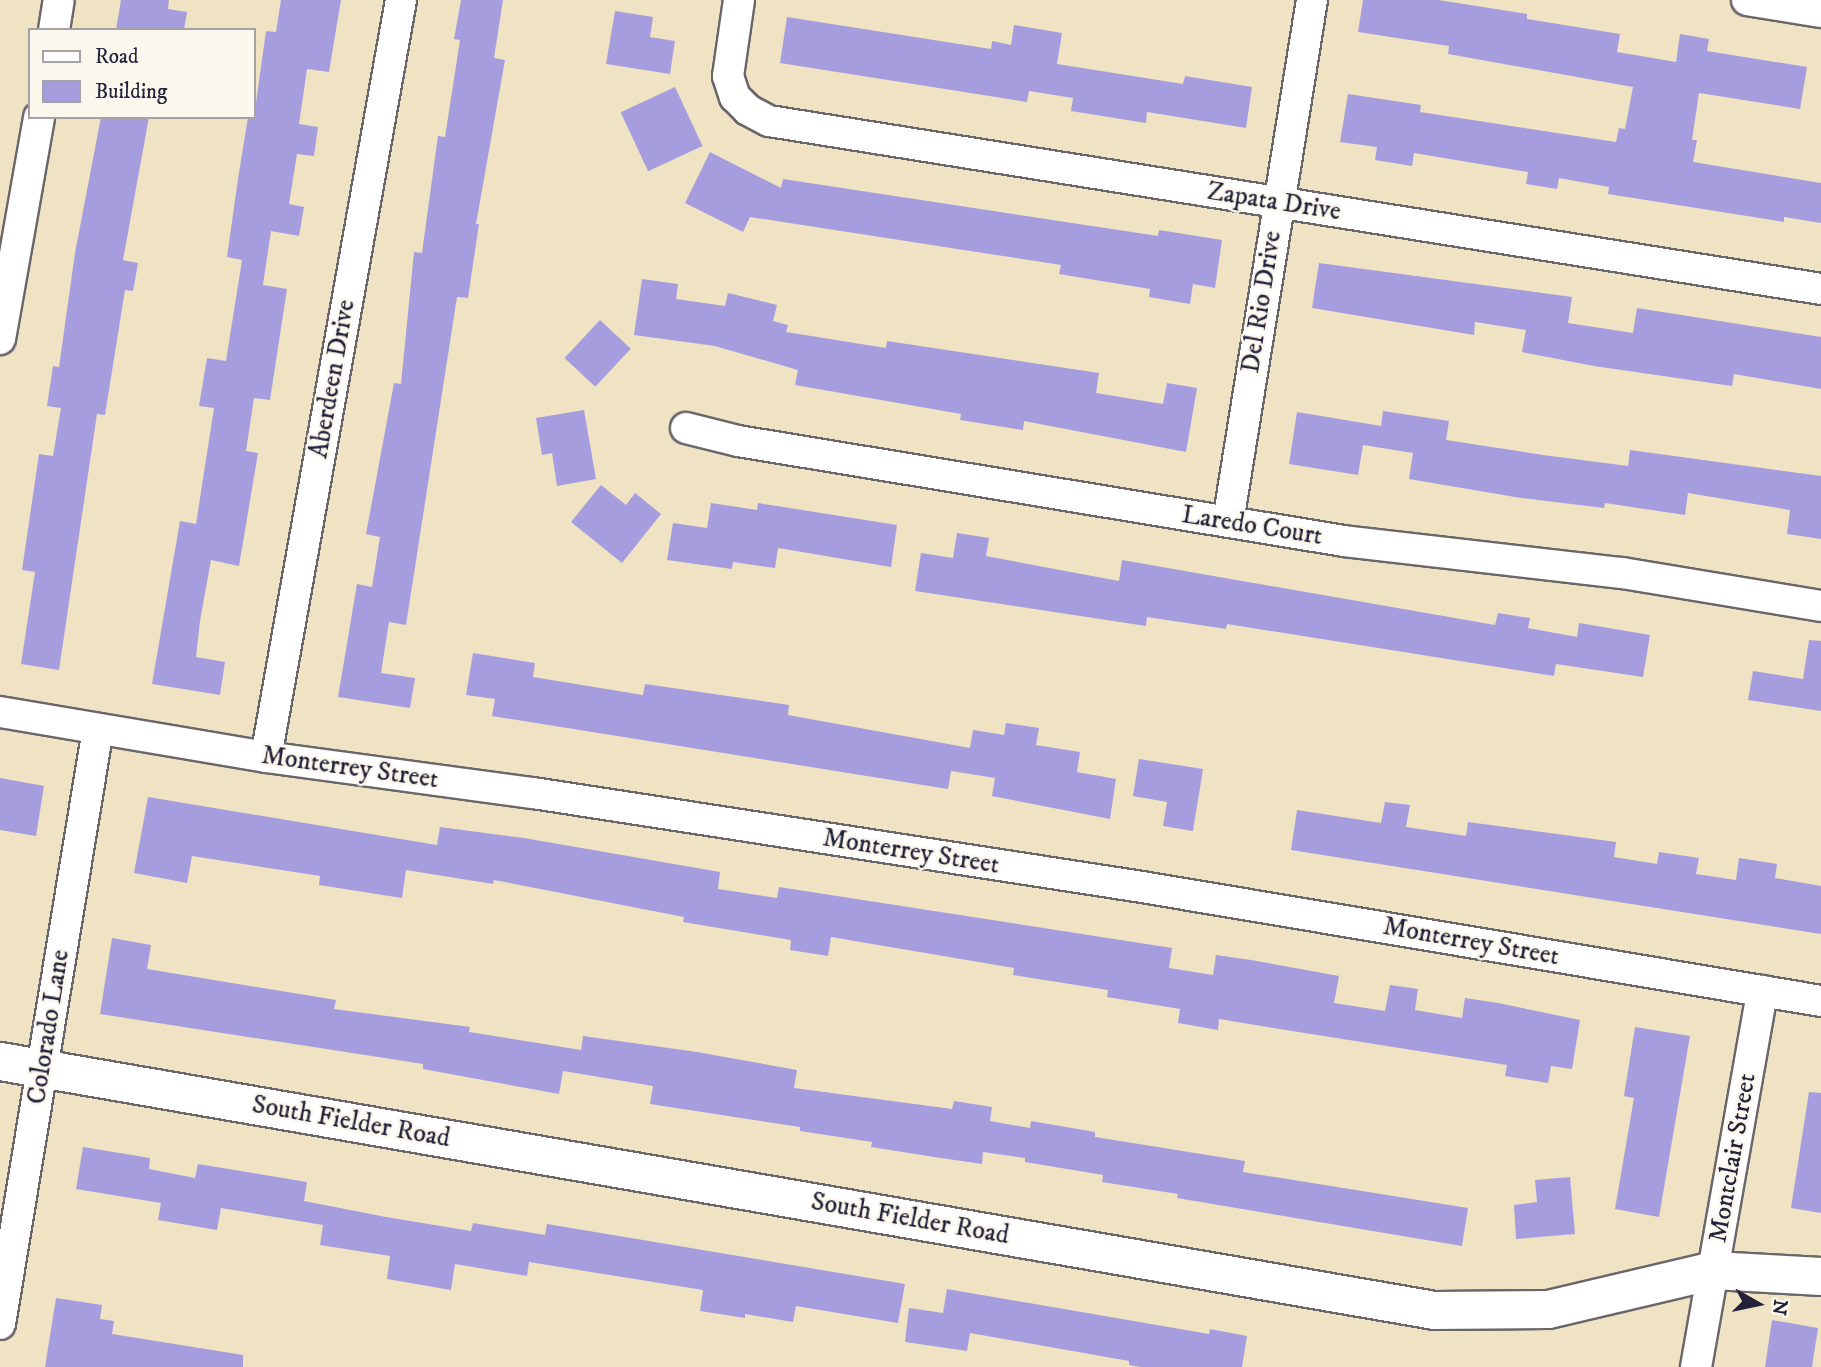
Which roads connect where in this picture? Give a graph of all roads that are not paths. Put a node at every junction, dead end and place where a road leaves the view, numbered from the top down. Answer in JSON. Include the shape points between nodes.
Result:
{"nodes":[{"id":1,"x":60,"y":0,"type":"edge"},
{"id":2,"x":401,"y":0,"type":"edge"},
{"id":3,"x":738,"y":0,"type":"edge"},
{"id":4,"x":1312,"y":0,"type":"edge"},
{"id":5,"x":1747,"y":0,"type":"edge"},
{"id":6,"x":1821,"y":12,"type":"edge"},
{"id":7,"x":54,"y":28,"type":"edge"},
{"id":8,"x":39,"y":119,"type":"edge"},
{"id":9,"x":1278,"y":202,"type":"junction"},
{"id":10,"x":1821,"y":289,"type":"edge"},
{"id":11,"x":0,"y":339,"type":"edge"},
{"id":12,"x":685,"y":428,"type":"dead end"},
{"id":13,"x":1228,"y":522,"type":"junction"},
{"id":14,"x":1821,"y":606,"type":"edge"},
{"id":15,"x":0,"y":712,"type":"edge"},
{"id":16,"x":99,"y":729,"type":"junction"},
{"id":17,"x":266,"y":757,"type":"junction"},
{"id":18,"x":1762,"y":991,"type":"junction"},
{"id":19,"x":1821,"y":1001,"type":"edge"},
{"id":20,"x":0,"y":1061,"type":"edge"},
{"id":21,"x":42,"y":1068,"type":"junction"},
{"id":22,"x":1713,"y":1270,"type":"junction"},
{"id":23,"x":1821,"y":1276,"type":"edge"},
{"id":24,"x":0,"y":1324,"type":"edge"},
{"id":25,"x":1696,"y":1367,"type":"edge"}],
"edges":[{"from":1,"to":7,"type":"street"},
{"from":2,"to":17,"type":"street","name":"Aberdeen Drive"},
{"from":3,"to":9,"type":"street","name":"Zapata Drive","via":[[728,76],[735,97],[769,121]]},
{"from":4,"to":9,"type":"street","name":"Del Rio Drive"},
{"from":5,"to":6,"type":"street"},
{"from":8,"to":11,"type":"street"},
{"from":9,"to":10,"type":"street","name":"Zapata Drive"},
{"from":9,"to":13,"type":"street","name":"Del Rio Drive"},
{"from":12,"to":13,"type":"street","name":"Laredo Court","via":[[738,441]]},
{"from":13,"to":14,"type":"street","name":"Laredo Court","via":[[1622,573]]},
{"from":15,"to":16,"type":"street","name":"Monterrey Street"},
{"from":16,"to":17,"type":"street","name":"Monterrey Street"},
{"from":16,"to":21,"type":"street","name":"Colorado Lane"},
{"from":17,"to":18,"type":"street","name":"Monterrey Street","via":[[533,793],[1128,885]]},
{"from":18,"to":19,"type":"street","name":"Monterrey Street"},
{"from":18,"to":22,"type":"street","name":"Montclair Street"},
{"from":20,"to":21,"type":"street","name":"South Fielder Road"},
{"from":21,"to":22,"type":"street","name":"South Fielder Road","via":[[1434,1310],[1548,1309]]},
{"from":21,"to":24,"type":"street","name":"Colorado Lane"},
{"from":22,"to":23,"type":"street","name":"South Fielder Road"},
{"from":22,"to":25,"type":"street","name":"Montclair Street"}]}
